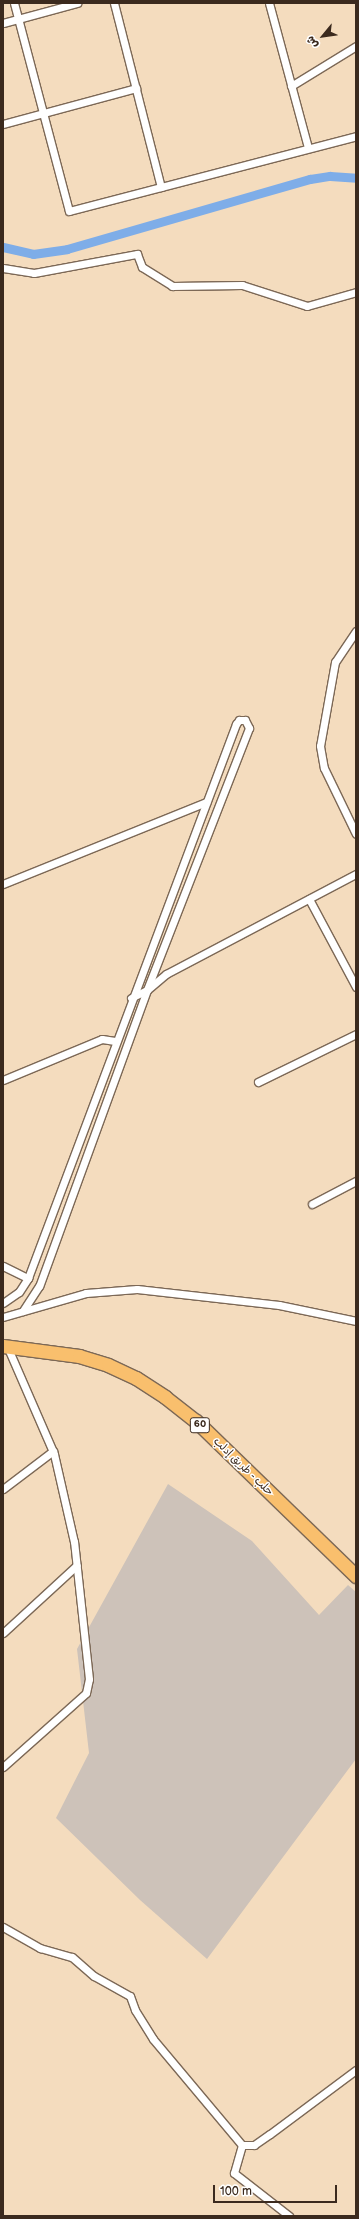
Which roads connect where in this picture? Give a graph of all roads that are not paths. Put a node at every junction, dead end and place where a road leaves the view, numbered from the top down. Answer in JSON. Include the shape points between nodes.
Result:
{"nodes":[{"id":1,"x":14,"y":3,"type":"edge"},
{"id":2,"x":77,"y":3,"type":"edge"},
{"id":3,"x":114,"y":3,"type":"edge"},
{"id":4,"x":269,"y":3,"type":"edge"},
{"id":5,"x":18,"y":19,"type":"junction"},
{"id":6,"x":3,"y":23,"type":"edge"},
{"id":7,"x":356,"y":46,"type":"edge"},
{"id":8,"x":291,"y":86,"type":"junction"},
{"id":9,"x":136,"y":88,"type":"junction"},
{"id":10,"x":43,"y":113,"type":"junction"},
{"id":11,"x":3,"y":124,"type":"edge"},
{"id":12,"x":356,"y":136,"type":"edge"},
{"id":13,"x":308,"y":148,"type":"junction"},
{"id":14,"x":161,"y":187,"type":"junction"},
{"id":15,"x":3,"y":268,"type":"edge"},
{"id":16,"x":356,"y":292,"type":"edge"},
{"id":17,"x":356,"y":631,"type":"edge"},
{"id":18,"x":206,"y":802,"type":"junction"},
{"id":19,"x":356,"y":834,"type":"edge"},
{"id":20,"x":356,"y":874,"type":"edge"},
{"id":21,"x":3,"y":884,"type":"edge"},
{"id":22,"x":309,"y":899,"type":"junction"},
{"id":23,"x":356,"y":987,"type":"edge"},
{"id":24,"x":147,"y":990,"type":"junction"},
{"id":25,"x":131,"y":998,"type":"junction"},
{"id":26,"x":356,"y":1034,"type":"edge"},
{"id":27,"x":115,"y":1041,"type":"junction"},
{"id":28,"x":3,"y":1080,"type":"edge"},
{"id":29,"x":258,"y":1082,"type":"dead end"},
{"id":30,"x":356,"y":1181,"type":"edge"},
{"id":31,"x":312,"y":1204,"type":"dead end"},
{"id":32,"x":3,"y":1266,"type":"edge"},
{"id":33,"x":28,"y":1278,"type":"junction"},
{"id":34,"x":3,"y":1303,"type":"edge"},
{"id":35,"x":23,"y":1311,"type":"junction"},
{"id":36,"x":3,"y":1317,"type":"edge"},
{"id":37,"x":356,"y":1321,"type":"edge"},
{"id":38,"x":5,"y":1346,"type":"edge"},
{"id":39,"x":53,"y":1451,"type":"junction"},
{"id":40,"x":3,"y":1489,"type":"edge"},
{"id":41,"x":77,"y":1565,"type":"junction"},
{"id":42,"x":356,"y":1576,"type":"edge"},
{"id":43,"x":3,"y":1633,"type":"edge"},
{"id":44,"x":3,"y":1767,"type":"edge"},
{"id":45,"x":3,"y":1928,"type":"edge"},
{"id":46,"x":356,"y":2070,"type":"edge"},
{"id":47,"x":242,"y":2145,"type":"junction"},
{"id":48,"x":289,"y":2216,"type":"edge"}],
"edges":[{"from":1,"to":5,"type":"street"},
{"from":2,"to":5,"type":"street"},
{"from":3,"to":9,"type":"street"},
{"from":4,"to":8,"type":"street"},
{"from":5,"to":6,"type":"street"},
{"from":5,"to":10,"type":"street"},
{"from":7,"to":8,"type":"street"},
{"from":8,"to":13,"type":"street"},
{"from":9,"to":10,"type":"street"},
{"from":9,"to":14,"type":"street"},
{"from":10,"to":11,"type":"street"},
{"from":10,"to":14,"type":"street","via":[[69,211]]},
{"from":12,"to":13,"type":"street"},
{"from":13,"to":14,"type":"street"},
{"from":15,"to":16,"type":"street","via":[[34,273],[136,254],[142,267],[172,286],[242,285],[307,306]]},
{"from":17,"to":19,"type":"street","via":[[335,662],[320,746],[324,768]]},
{"from":18,"to":21,"type":"street"},
{"from":18,"to":24,"type":"street","via":[[236,724],[239,720],[245,720],[249,728]]},
{"from":18,"to":25,"type":"street"},
{"from":20,"to":22,"type":"street"},
{"from":22,"to":23,"type":"street"},
{"from":22,"to":24,"type":"street","via":[[166,974]]},
{"from":24,"to":25,"type":"street"},
{"from":24,"to":35,"type":"street","via":[[39,1286]]},
{"from":25,"to":27,"type":"street"},
{"from":26,"to":29,"type":"street"},
{"from":27,"to":28,"type":"street","via":[[102,1039]]},
{"from":27,"to":33,"type":"street"},
{"from":30,"to":31,"type":"street"},
{"from":32,"to":33,"type":"street"},
{"from":33,"to":34,"type":"street","via":[[19,1292]]},
{"from":35,"to":36,"type":"street"},
{"from":35,"to":37,"type":"street","via":[[86,1293],[137,1289],[279,1305]]},
{"from":38,"to":39,"type":"street"},
{"from":38,"to":42,"type":"highway","name":"حلب - طريق إدلب","number":"60","via":[[78,1356],[108,1365],[136,1378],[165,1397],[196,1421]]},
{"from":39,"to":40,"type":"street"},
{"from":39,"to":41,"type":"street"},
{"from":41,"to":43,"type":"street"},
{"from":41,"to":44,"type":"street","via":[[89,1679],[86,1692]]},
{"from":45,"to":47,"type":"street","via":[[40,1948],[72,1957],[94,1976],[130,1996],[134,2010],[153,2039]]},
{"from":46,"to":47,"type":"street","via":[[254,2145]]},
{"from":47,"to":48,"type":"street","via":[[234,2173]]}]}
